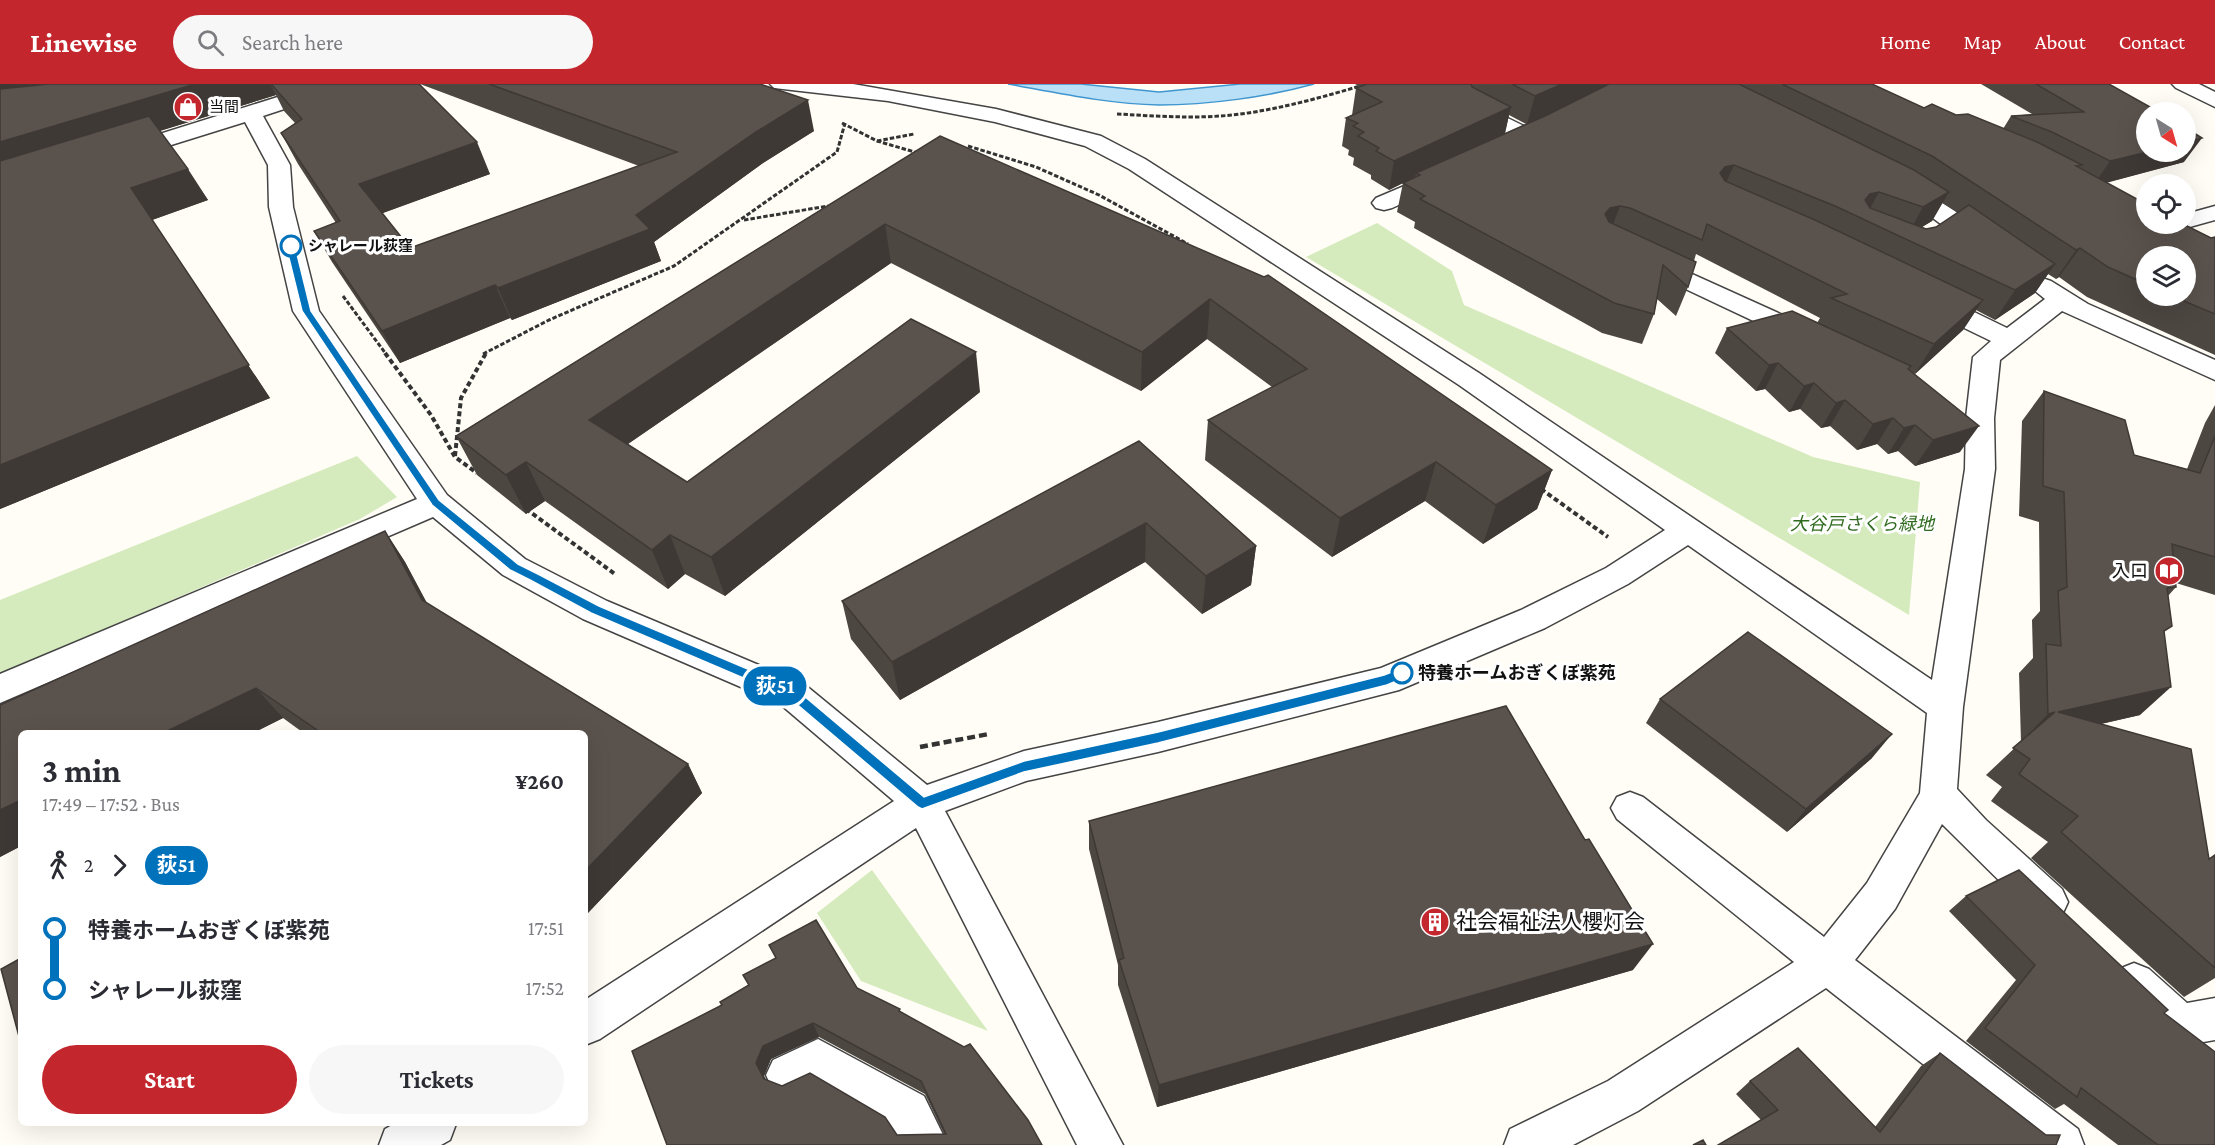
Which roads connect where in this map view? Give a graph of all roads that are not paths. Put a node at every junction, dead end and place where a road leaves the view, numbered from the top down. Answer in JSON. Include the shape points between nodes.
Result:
{"nodes":[{"id":1,"x":781,"y":84,"type":"edge"},
{"id":2,"x":2183,"y":84,"type":"edge"},
{"id":3,"x":331,"y":86,"type":"edge"},
{"id":4,"x":2215,"y":101,"type":"edge"},
{"id":5,"x":1474,"y":108,"type":"edge"},
{"id":6,"x":251,"y":113,"type":"junction"},
{"id":7,"x":1507,"y":147,"type":"edge"},
{"id":8,"x":100,"y":159,"type":"edge"},
{"id":9,"x":1466,"y":165,"type":"edge"},
{"id":10,"x":1876,"y":177,"type":"edge"},
{"id":11,"x":1384,"y":204,"type":"dead end"},
{"id":12,"x":2215,"y":213,"type":"edge"},
{"id":13,"x":2196,"y":218,"type":"edge"},
{"id":14,"x":1630,"y":254,"type":"edge"},
{"id":15,"x":1904,"y":288,"type":"edge"},
{"id":16,"x":2061,"y":299,"type":"junction"},
{"id":17,"x":2009,"y":339,"type":"junction"},
{"id":18,"x":1832,"y":348,"type":"edge"},
{"id":19,"x":2215,"y":371,"type":"edge"},
{"id":20,"x":436,"y":503,"type":"junction"},
{"id":21,"x":1688,"y":530,"type":"junction"},
{"id":22,"x":0,"y":689,"type":"edge"},
{"id":23,"x":1945,"y":707,"type":"junction"},
{"id":24,"x":1938,"y":794,"type":"junction"},
{"id":25,"x":922,"y":803,"type":"junction"},
{"id":26,"x":1630,"y":808,"type":"dead end"},
{"id":27,"x":2076,"y":929,"type":"edge"},
{"id":28,"x":2111,"y":961,"type":"edge"},
{"id":29,"x":1827,"y":964,"type":"junction"},
{"id":30,"x":2215,"y":1019,"type":"edge"},
{"id":31,"x":588,"y":1022,"type":"edge"},
{"id":32,"x":788,"y":1075,"type":"dead end"},
{"id":33,"x":431,"y":1126,"type":"edge"},
{"id":34,"x":401,"y":1145,"type":"edge"},
{"id":35,"x":926,"y":1145,"type":"edge"},
{"id":36,"x":1101,"y":1145,"type":"edge"},
{"id":37,"x":1529,"y":1145,"type":"edge"},
{"id":38,"x":2062,"y":1145,"type":"edge"}],
"edges":[{"from":1,"to":21,"type":"street","via":[[940,104],[1093,141],[1137,164],[1469,379]]},
{"from":2,"to":4,"type":"street"},
{"from":3,"to":6,"type":"street"},
{"from":5,"to":7,"type":"street","via":[[1538,132]]},
{"from":6,"to":8,"type":"street","via":[[134,139]]},
{"from":6,"to":20,"type":"street","via":[[279,165],[281,207],[306,311]]},
{"from":9,"to":11,"type":"street"},
{"from":10,"to":16,"type":"street","via":[[1907,192],[1943,227],[2015,266]]},
{"from":12,"to":13,"type":"street"},
{"from":14,"to":18,"type":"street"},
{"from":15,"to":17,"type":"street"},
{"from":16,"to":17,"type":"street"},
{"from":16,"to":19,"type":"street"},
{"from":17,"to":23,"type":"street","via":[[1988,357],[1969,413],[1980,469]]},
{"from":20,"to":22,"type":"street"},
{"from":20,"to":25,"type":"street","via":[[514,567],[595,609],[792,694]]},
{"from":21,"to":23,"type":"street"},
{"from":21,"to":25,"type":"street","via":[[1617,576],[1533,619],[1387,680],[1024,766]]},
{"from":23,"to":24,"type":"street"},
{"from":24,"to":27,"type":"street"},
{"from":24,"to":29,"type":"street","via":[[1881,896]]},
{"from":25,"to":31,"type":"street"},
{"from":25,"to":36,"type":"street"},
{"from":26,"to":29,"type":"street"},
{"from":28,"to":30,"type":"street","via":[[2180,1025]]},
{"from":29,"to":37,"type":"street","via":[[1623,1096]]},
{"from":29,"to":38,"type":"street"},
{"from":32,"to":35,"type":"street","via":[[818,1060],[908,1112]]},
{"from":33,"to":34,"type":"street"}]}
